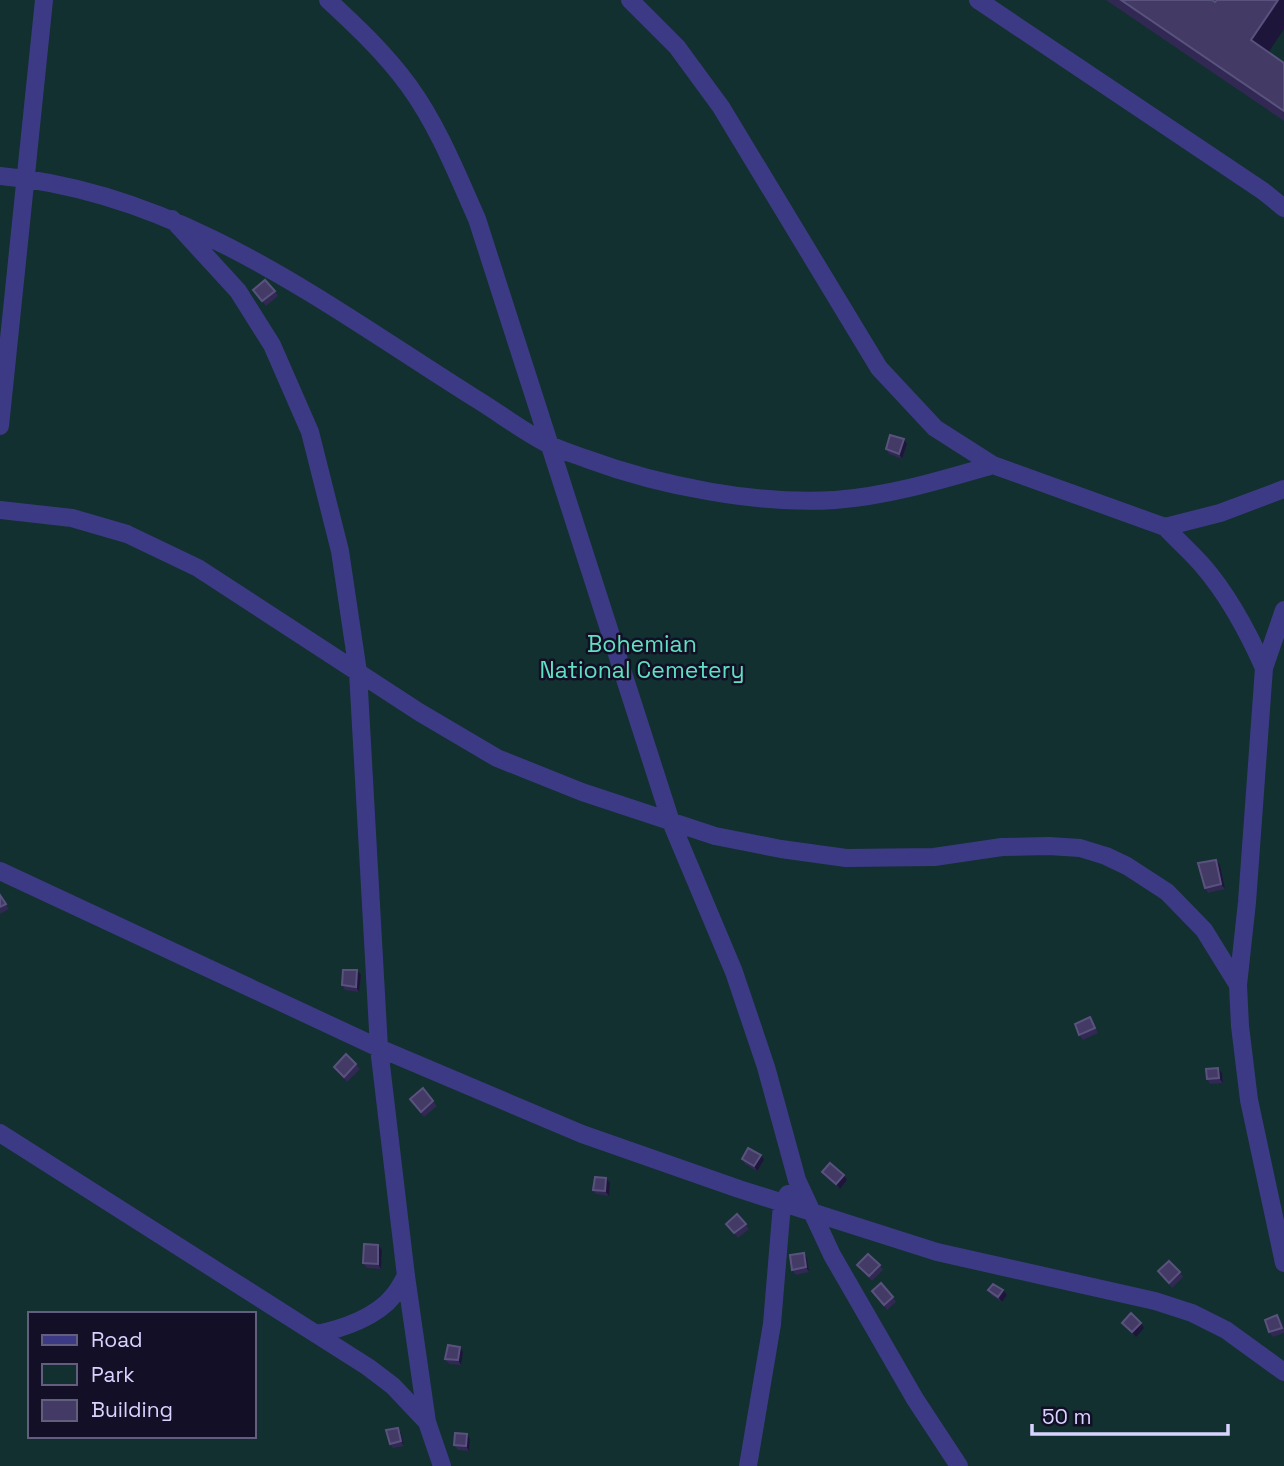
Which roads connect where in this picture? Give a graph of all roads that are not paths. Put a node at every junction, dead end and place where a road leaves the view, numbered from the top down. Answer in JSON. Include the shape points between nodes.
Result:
{"nodes":[{"id":1,"x":44,"y":0,"type":"edge"},
{"id":2,"x":328,"y":0,"type":"edge"},
{"id":3,"x":630,"y":0,"type":"edge"},
{"id":4,"x":978,"y":0,"type":"edge"},
{"id":5,"x":0,"y":176,"type":"edge"},
{"id":6,"x":26,"y":178,"type":"junction"},
{"id":7,"x":1284,"y":208,"type":"edge"},
{"id":8,"x":172,"y":219,"type":"junction"},
{"id":9,"x":0,"y":426,"type":"edge"},
{"id":10,"x":548,"y":444,"type":"junction"},
{"id":11,"x":993,"y":465,"type":"junction"},
{"id":12,"x":1284,"y":489,"type":"edge"},
{"id":13,"x":0,"y":510,"type":"edge"},
{"id":14,"x":1165,"y":527,"type":"junction"},
{"id":15,"x":1284,"y":610,"type":"edge"},
{"id":16,"x":1264,"y":668,"type":"junction"},
{"id":17,"x":358,"y":672,"type":"junction"},
{"id":18,"x":671,"y":822,"type":"junction"},
{"id":19,"x":0,"y":871,"type":"edge"},
{"id":20,"x":1238,"y":985,"type":"junction"},
{"id":21,"x":379,"y":1048,"type":"junction"},
{"id":22,"x":0,"y":1133,"type":"edge"},
{"id":23,"x":797,"y":1180,"type":"junction"},
{"id":24,"x":782,"y":1203,"type":"junction"},
{"id":25,"x":810,"y":1211,"type":"junction"},
{"id":26,"x":1284,"y":1263,"type":"edge"},
{"id":27,"x":406,"y":1276,"type":"junction"},
{"id":28,"x":316,"y":1334,"type":"junction"},
{"id":29,"x":1284,"y":1372,"type":"edge"},
{"id":30,"x":427,"y":1422,"type":"junction"},
{"id":31,"x":442,"y":1466,"type":"edge"},
{"id":32,"x":748,"y":1466,"type":"edge"},
{"id":33,"x":959,"y":1466,"type":"edge"}],
"edges":[{"from":1,"to":6,"type":"lane"},
{"from":2,"to":10,"type":"lane","via":[[373,41],[410,87],[445,146],[477,219]]},
{"from":3,"to":11,"type":"lane","via":[[677,47],[721,107],[878,368],[935,428]]},
{"from":4,"to":7,"type":"lane"},
{"from":5,"to":6,"type":"lane"},
{"from":6,"to":8,"type":"lane","via":[[96,192]]},
{"from":6,"to":9,"type":"lane"},
{"from":8,"to":10,"type":"lane","via":[[235,248]]},
{"from":8,"to":17,"type":"lane","via":[[238,291],[272,345],[310,432],[340,551]]},
{"from":10,"to":11,"type":"lane","via":[[620,471],[773,500],[835,500],[908,489]]},
{"from":10,"to":18,"type":"lane"},
{"from":11,"to":14,"type":"lane"},
{"from":12,"to":14,"type":"lane"},
{"from":13,"to":17,"type":"lane","via":[[72,518],[127,534],[198,568]]},
{"from":14,"to":16,"type":"lane","via":[[1225,595]]},
{"from":15,"to":16,"type":"lane"},
{"from":16,"to":20,"type":"lane"},
{"from":17,"to":18,"type":"lane","via":[[497,758]]},
{"from":17,"to":21,"type":"lane"},
{"from":18,"to":20,"type":"lane","via":[[715,836],[846,858],[934,857],[1002,847],[1080,848],[1127,866],[1167,892],[1203,930]]},
{"from":18,"to":23,"type":"lane","via":[[734,972]]},
{"from":19,"to":21,"type":"lane"},
{"from":20,"to":26,"type":"lane","via":[[1249,1100]]},
{"from":21,"to":24,"type":"lane","via":[[582,1134]]},
{"from":21,"to":27,"type":"lane"},
{"from":22,"to":28,"type":"lane"},
{"from":23,"to":24,"type":"lane"},
{"from":23,"to":25,"type":"lane"},
{"from":24,"to":25,"type":"lane"},
{"from":24,"to":32,"type":"lane","via":[[772,1324]]},
{"from":25,"to":29,"type":"lane","via":[[937,1252],[1180,1309],[1226,1330]]},
{"from":25,"to":33,"type":"lane","via":[[915,1399]]},
{"from":27,"to":28,"type":"lane","via":[[394,1296],[377,1310],[338,1330]]},
{"from":27,"to":30,"type":"lane"},
{"from":28,"to":30,"type":"lane","via":[[376,1373]]},
{"from":30,"to":31,"type":"lane"}]}
